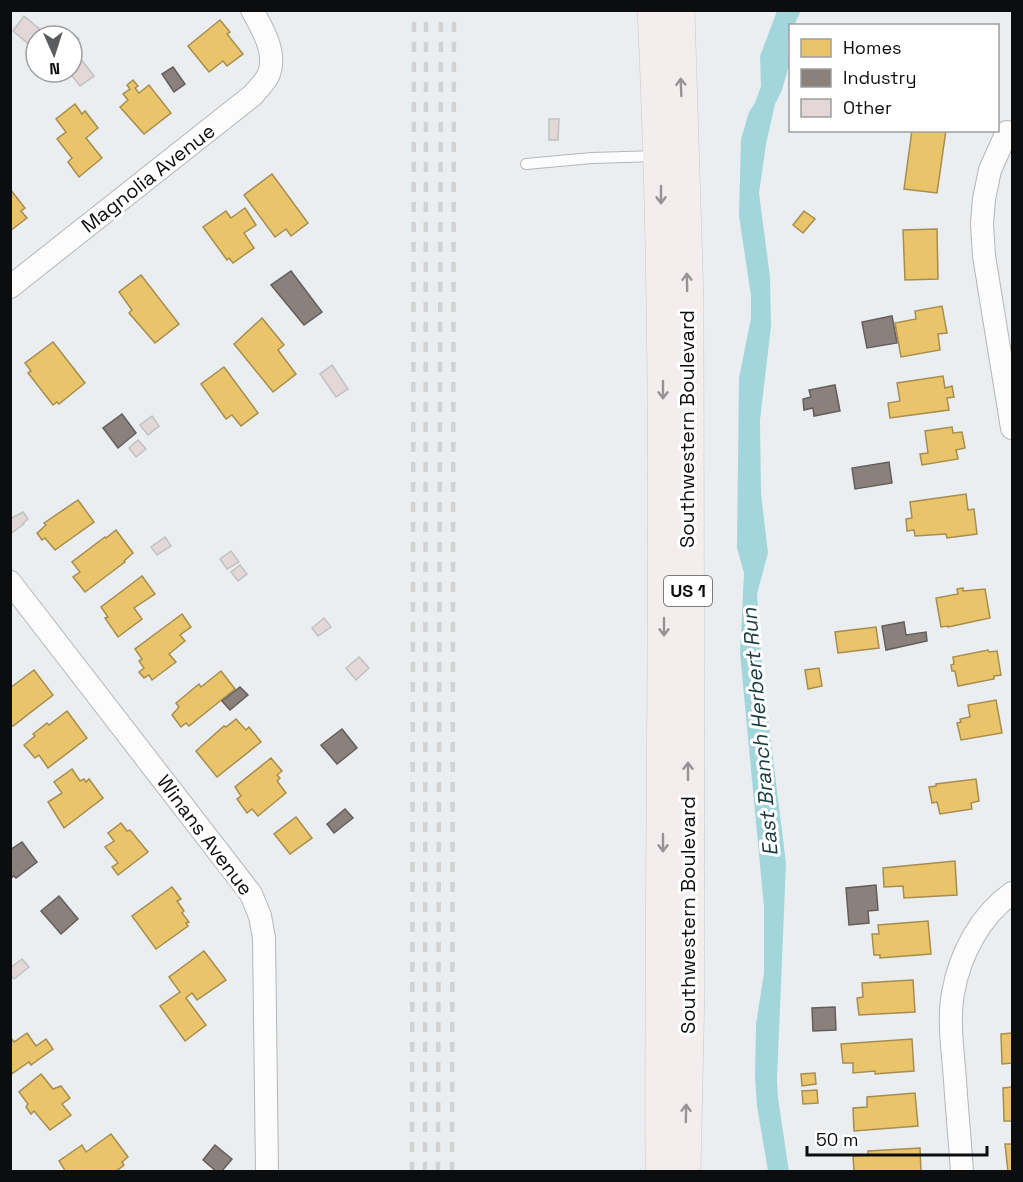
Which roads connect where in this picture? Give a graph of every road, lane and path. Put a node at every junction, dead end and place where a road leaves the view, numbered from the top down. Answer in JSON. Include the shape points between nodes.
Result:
{"nodes":[{"id":1,"x":252,"y":10,"type":"edge"},
{"id":2,"x":654,"y":10,"type":"edge"},
{"id":3,"x":678,"y":10,"type":"edge"},
{"id":4,"x":1007,"y":132,"type":"dead end"},
{"id":5,"x":673,"y":155,"type":"junction"},
{"id":6,"x":526,"y":164,"type":"dead end"},
{"id":7,"x":10,"y":287,"type":"edge"},
{"id":8,"x":1012,"y":428,"type":"edge"},
{"id":9,"x":10,"y":582,"type":"edge"},
{"id":10,"x":1012,"y":893,"type":"edge"},
{"id":11,"x":267,"y":1172,"type":"edge"},
{"id":12,"x":662,"y":1172,"type":"edge"},
{"id":13,"x":684,"y":1172,"type":"edge"},
{"id":14,"x":962,"y":1172,"type":"edge"}],
"edges":[{"from":1,"to":7,"type":"street","name":"Magnolia Avenue","via":[[266,36],[272,59],[267,77],[253,95]]},
{"from":2,"to":5,"type":"main road","name":"Southwestern Boulevard","number":"US 1"},
{"from":5,"to":3,"type":"main road","name":"Southwestern Boulevard","number":"US 1","one_way":true},
{"from":4,"to":8,"type":"street","via":[[990,170],[982,224]]},
{"from":5,"to":6,"type":"lane"},
{"from":5,"to":12,"type":"main road","name":"Southwestern Boulevard","number":"US 1","one_way":true,"via":[[664,668]]},
{"from":13,"to":5,"type":"main road","name":"Southwestern Boulevard","number":"US 1","one_way":true,"via":[[688,931],[687,301]]},
{"from":9,"to":11,"type":"street","name":"Winans Avenue","via":[[251,894],[264,938]]},
{"from":10,"to":14,"type":"street","via":[[985,919],[972,940],[953,994],[951,1026]]}]}
